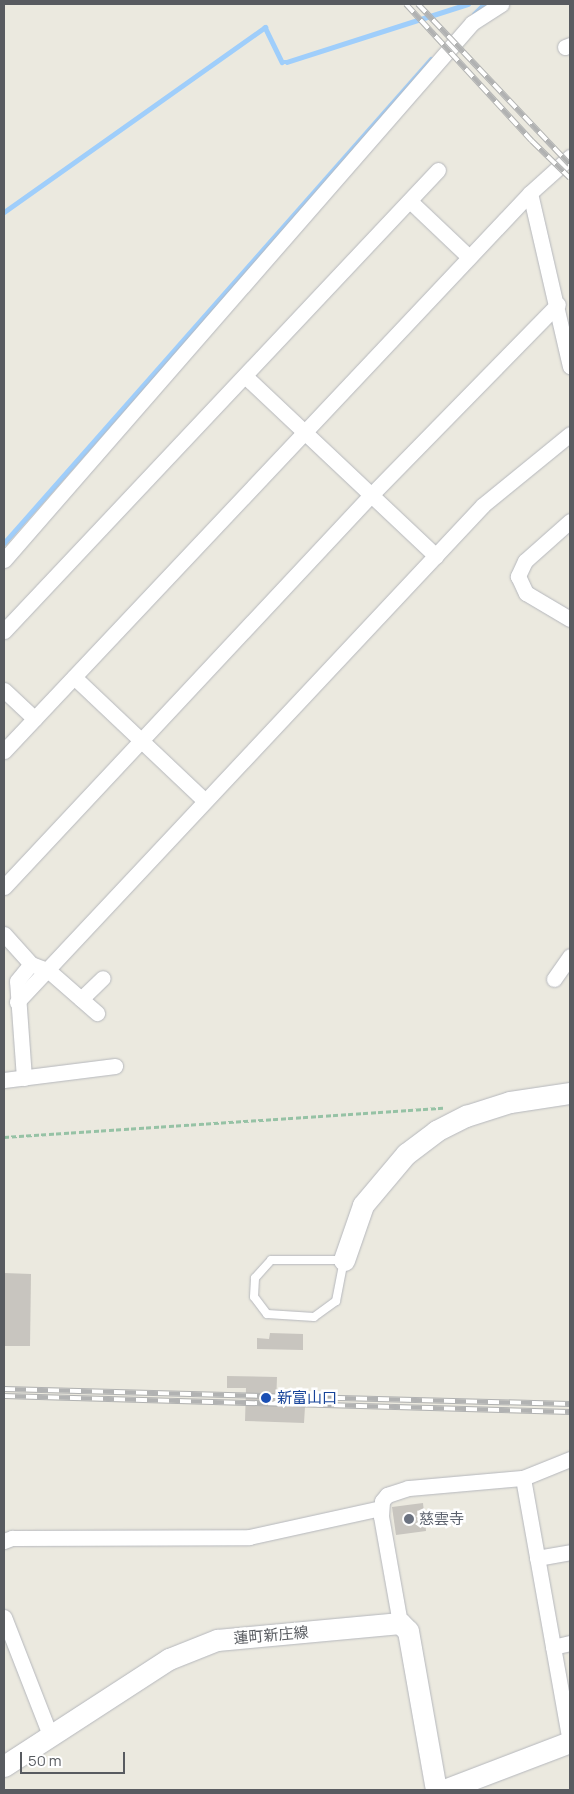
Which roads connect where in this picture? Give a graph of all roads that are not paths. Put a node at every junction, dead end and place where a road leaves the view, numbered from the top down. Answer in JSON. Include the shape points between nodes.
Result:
{"nodes":[{"id":1,"x":501,"y":4,"type":"edge"},
{"id":2,"x":570,"y":157,"type":"edge"},
{"id":3,"x":438,"y":170,"type":"dead end"},
{"id":4,"x":530,"y":193,"type":"junction"},
{"id":5,"x":411,"y":202,"type":"junction"},
{"id":6,"x":470,"y":257,"type":"junction"},
{"id":7,"x":558,"y":304,"type":"junction"},
{"id":8,"x":570,"y":366,"type":"edge"},
{"id":9,"x":246,"y":377,"type":"junction"},
{"id":10,"x":305,"y":432,"type":"junction"},
{"id":11,"x":570,"y":434,"type":"edge"},
{"id":12,"x":371,"y":495,"type":"junction"},
{"id":13,"x":570,"y":521,"type":"edge"},
{"id":14,"x":436,"y":556,"type":"junction"},
{"id":15,"x":4,"y":560,"type":"edge"},
{"id":16,"x":570,"y":619,"type":"edge"},
{"id":17,"x":4,"y":632,"type":"edge"},
{"id":18,"x":74,"y":677,"type":"junction"},
{"id":19,"x":4,"y":690,"type":"edge"},
{"id":20,"x":35,"y":719,"type":"junction"},
{"id":21,"x":142,"y":741,"type":"junction"},
{"id":22,"x":4,"y":751,"type":"edge"},
{"id":23,"x":206,"y":800,"type":"junction"},
{"id":24,"x":4,"y":887,"type":"edge"},
{"id":25,"x":4,"y":934,"type":"edge"},
{"id":26,"x":570,"y":956,"type":"edge"},
{"id":27,"x":31,"y":964,"type":"junction"},
{"id":28,"x":49,"y":971,"type":"junction"},
{"id":29,"x":103,"y":978,"type":"dead end"},
{"id":30,"x":554,"y":979,"type":"dead end"},
{"id":31,"x":81,"y":999,"type":"junction"},
{"id":32,"x":17,"y":1002,"type":"junction"},
{"id":33,"x":96,"y":1013,"type":"dead end"},
{"id":34,"x":115,"y":1066,"type":"dead end"},
{"id":35,"x":24,"y":1078,"type":"junction"},
{"id":36,"x":4,"y":1080,"type":"edge"},
{"id":37,"x":570,"y":1093,"type":"edge"},
{"id":38,"x":344,"y":1260,"type":"junction"},
{"id":39,"x":570,"y":1459,"type":"edge"},
{"id":40,"x":524,"y":1478,"type":"junction"},
{"id":41,"x":382,"y":1508,"type":"junction"},
{"id":42,"x":4,"y":1541,"type":"edge"},
{"id":43,"x":570,"y":1552,"type":"edge"},
{"id":44,"x":537,"y":1558,"type":"junction"},
{"id":45,"x":4,"y":1617,"type":"edge"},
{"id":46,"x":400,"y":1623,"type":"junction"},
{"id":47,"x":570,"y":1643,"type":"edge"},
{"id":48,"x":552,"y":1647,"type":"junction"},
{"id":49,"x":50,"y":1735,"type":"junction"},
{"id":50,"x":570,"y":1742,"type":"edge"},
{"id":51,"x":4,"y":1766,"type":"edge"},
{"id":52,"x":436,"y":1790,"type":"edge"},
{"id":53,"x":444,"y":1790,"type":"edge"}],
"edges":[{"from":1,"to":15,"type":"street","via":[[472,23]]},
{"from":2,"to":4,"type":"street"},
{"from":3,"to":5,"type":"street"},
{"from":4,"to":6,"type":"street"},
{"from":4,"to":7,"type":"street"},
{"from":5,"to":6,"type":"street"},
{"from":5,"to":9,"type":"street"},
{"from":6,"to":10,"type":"street"},
{"from":7,"to":8,"type":"street"},
{"from":7,"to":12,"type":"street"},
{"from":9,"to":10,"type":"street"},
{"from":9,"to":17,"type":"street"},
{"from":10,"to":12,"type":"street"},
{"from":10,"to":18,"type":"street"},
{"from":11,"to":14,"type":"street","via":[[483,505]]},
{"from":12,"to":14,"type":"street"},
{"from":12,"to":21,"type":"street"},
{"from":13,"to":16,"type":"street","via":[[525,561],[518,576],[526,593]]},
{"from":14,"to":23,"type":"street"},
{"from":18,"to":20,"type":"street"},
{"from":18,"to":21,"type":"street"},
{"from":19,"to":20,"type":"street"},
{"from":20,"to":22,"type":"street"},
{"from":21,"to":23,"type":"street"},
{"from":21,"to":24,"type":"street"},
{"from":23,"to":28,"type":"street"},
{"from":25,"to":27,"type":"street"},
{"from":26,"to":30,"type":"street"},
{"from":27,"to":28,"type":"street"},
{"from":27,"to":32,"type":"street","via":[[16,981]]},
{"from":28,"to":31,"type":"street"},
{"from":28,"to":32,"type":"street"},
{"from":29,"to":31,"type":"street"},
{"from":31,"to":33,"type":"street"},
{"from":32,"to":35,"type":"street"},
{"from":34,"to":35,"type":"street"},
{"from":35,"to":36,"type":"street"},
{"from":37,"to":38,"type":"main road","via":[[510,1102],[466,1116],[421,1142],[383,1179],[363,1205]]},
{"from":38,"to":38,"type":"lane","via":[[336,1300],[314,1317],[267,1314],[254,1297],[255,1278],[271,1260]]},
{"from":39,"to":40,"type":"street"},
{"from":40,"to":41,"type":"street","via":[[408,1488],[387,1495]]},
{"from":40,"to":44,"type":"street"},
{"from":41,"to":42,"type":"street","via":[[249,1538],[12,1538]]},
{"from":41,"to":46,"type":"street"},
{"from":43,"to":44,"type":"street"},
{"from":44,"to":48,"type":"street"},
{"from":45,"to":49,"type":"street"},
{"from":46,"to":49,"type":"main road","name":"蓮町新庄線","via":[[217,1640],[169,1659]]},
{"from":46,"to":52,"type":"main road","via":[[408,1631]]},
{"from":47,"to":48,"type":"street"},
{"from":48,"to":50,"type":"street"},
{"from":49,"to":51,"type":"main road","name":"蓮町新庄線"},
{"from":50,"to":53,"type":"main road"}]}
